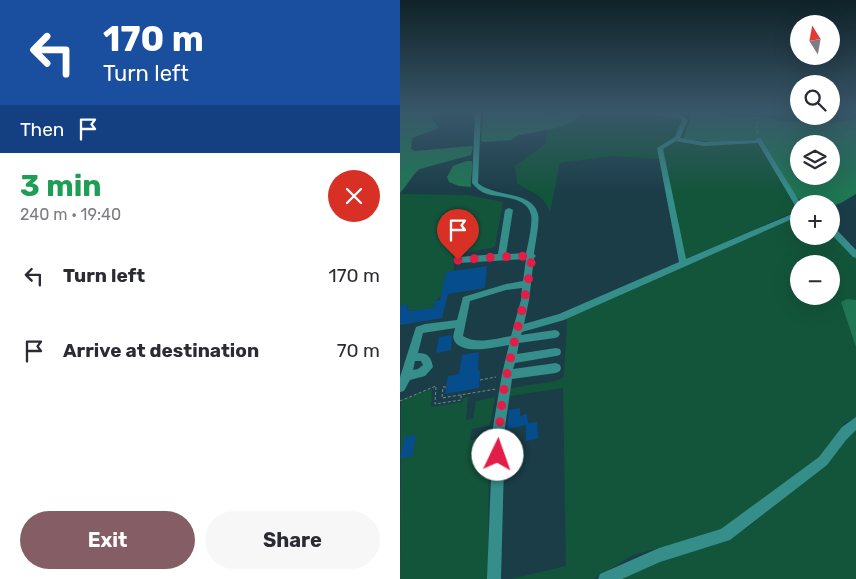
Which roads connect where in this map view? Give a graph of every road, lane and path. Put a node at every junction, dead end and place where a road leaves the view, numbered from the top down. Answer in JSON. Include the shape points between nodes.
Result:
{"nodes":[{"id":1,"x":477,"y":138,"type":"edge"},
{"id":2,"x":675,"y":139,"type":"joint"},
{"id":3,"x":760,"y":140,"type":"joint"},
{"id":4,"x":792,"y":195,"type":"edge"},
{"id":5,"x":509,"y":210,"type":"dead end"},
{"id":6,"x":790,"y":217,"type":"edge"},
{"id":7,"x":840,"y":238,"type":"edge"},
{"id":8,"x":856,"y":255,"type":"edge"},
{"id":9,"x":502,"y":256,"type":"junction"},
{"id":10,"x":532,"y":256,"type":"junction"},
{"id":11,"x":458,"y":260,"type":"dead end"},
{"id":12,"x":683,"y":264,"type":"junction"},
{"id":13,"x":527,"y":284,"type":"junction"},
{"id":14,"x":460,"y":323,"type":"junction"},
{"id":15,"x":519,"y":329,"type":"junction"},
{"id":16,"x":555,"y":334,"type":"dead end"},
{"id":17,"x":516,"y":340,"type":"junction"},
{"id":18,"x":556,"y":352,"type":"dead end"},
{"id":19,"x":411,"y":358,"type":"junction"},
{"id":20,"x":511,"y":359,"type":"junction"},
{"id":21,"x":556,"y":368,"type":"dead end"},
{"id":22,"x":507,"y":375,"type":"junction"},
{"id":23,"x":406,"y":376,"type":"junction"},
{"id":24,"x":480,"y":380,"type":"dead end"},
{"id":25,"x":400,"y":387,"type":"edge"},
{"id":26,"x":446,"y":387,"type":"dead end"},
{"id":27,"x":504,"y":388,"type":"junction"},
{"id":28,"x":462,"y":395,"type":"junction"},
{"id":29,"x":400,"y":401,"type":"edge"},
{"id":30,"x":856,"y":423,"type":"edge"},
{"id":31,"x":494,"y":579,"type":"edge"},
{"id":32,"x":605,"y":579,"type":"edge"}],
"edges":[{"from":1,"to":10,"type":"street","via":[[475,184],[482,190],[522,200],[534,209]]},
{"from":2,"to":3,"type":"street","via":[[704,144]]},
{"from":2,"to":12,"type":"street","via":[[660,148]]},
{"from":3,"to":4,"type":"street"},
{"from":5,"to":9,"type":"street"},
{"from":6,"to":12,"type":"street"},
{"from":7,"to":8,"type":"street"},
{"from":9,"to":10,"type":"street"},
{"from":9,"to":11,"type":"street"},
{"from":10,"to":13,"type":"street"},
{"from":12,"to":15,"type":"street","via":[[560,317]]},
{"from":13,"to":14,"type":"street","via":[[466,299]]},
{"from":13,"to":15,"type":"street"},
{"from":14,"to":17,"type":"street","via":[[458,338],[467,344]]},
{"from":14,"to":19,"type":"street","via":[[419,330]]},
{"from":15,"to":17,"type":"street"},
{"from":16,"to":17,"type":"street"},
{"from":17,"to":20,"type":"street"},
{"from":18,"to":20,"type":"street"},
{"from":19,"to":23,"type":"street"},
{"from":19,"to":23,"type":"street","via":[[424,357],[428,367],[421,373]]},
{"from":20,"to":22,"type":"street"},
{"from":21,"to":22,"type":"street"},
{"from":22,"to":24,"type":"path"},
{"from":22,"to":27,"type":"street"},
{"from":23,"to":25,"type":"street"},
{"from":26,"to":28,"type":"path","via":[[443,387],[442,398]]},
{"from":27,"to":28,"type":"path"},
{"from":27,"to":31,"type":"street","via":[[499,427]]},
{"from":28,"to":29,"type":"path","via":[[461,400],[435,404],[436,386]]},
{"from":30,"to":32,"type":"street","via":[[844,432],[824,461],[725,535],[658,555]]}]}
